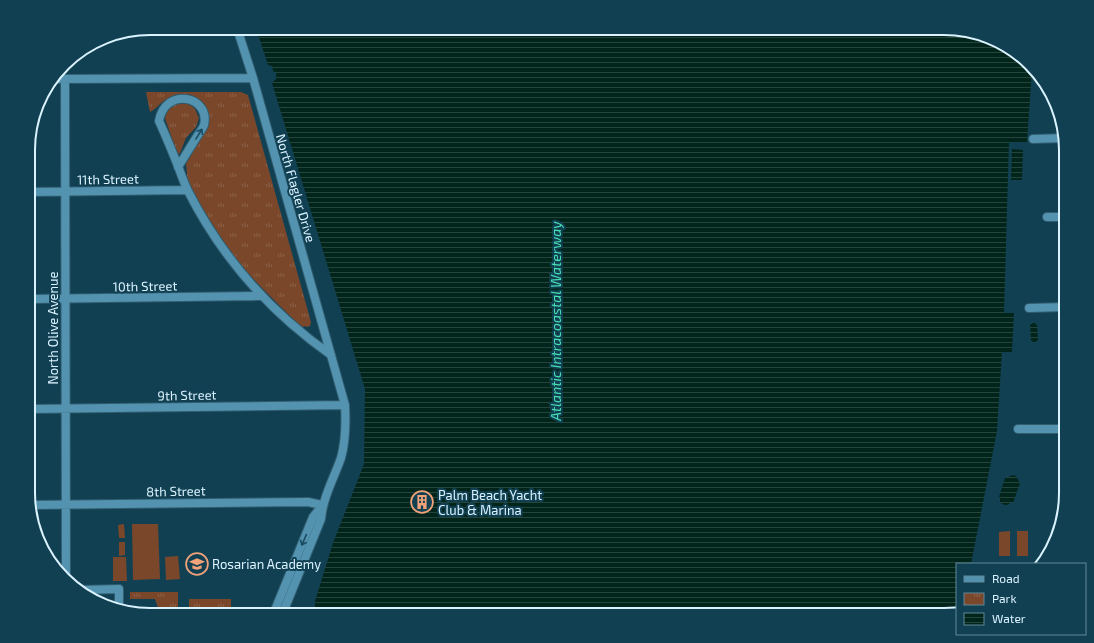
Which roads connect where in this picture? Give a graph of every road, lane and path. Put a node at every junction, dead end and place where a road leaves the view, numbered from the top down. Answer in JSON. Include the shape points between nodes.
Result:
{"nodes":[{"id":1,"x":239,"y":35,"type":"edge"},
{"id":2,"x":253,"y":78,"type":"junction"},
{"id":3,"x":60,"y":79,"type":"edge"},
{"id":4,"x":65,"y":79,"type":"junction"},
{"id":5,"x":1058,"y":138,"type":"edge"},
{"id":6,"x":1033,"y":139,"type":"dead end"},
{"id":7,"x":178,"y":167,"type":"junction"},
{"id":8,"x":187,"y":190,"type":"junction"},
{"id":9,"x":35,"y":192,"type":"edge"},
{"id":10,"x":65,"y":192,"type":"junction"},
{"id":11,"x":1047,"y":217,"type":"dead end"},
{"id":12,"x":1059,"y":217,"type":"edge"},
{"id":13,"x":261,"y":296,"type":"junction"},
{"id":14,"x":35,"y":299,"type":"edge"},
{"id":15,"x":65,"y":299,"type":"junction"},
{"id":16,"x":1059,"y":307,"type":"edge"},
{"id":17,"x":1029,"y":308,"type":"dead end"},
{"id":18,"x":331,"y":354,"type":"junction"},
{"id":19,"x":345,"y":405,"type":"junction"},
{"id":20,"x":35,"y":409,"type":"edge"},
{"id":21,"x":65,"y":409,"type":"junction"},
{"id":22,"x":1018,"y":429,"type":"dead end"},
{"id":23,"x":1059,"y":429,"type":"edge"},
{"id":24,"x":66,"y":504,"type":"junction"},
{"id":25,"x":36,"y":505,"type":"edge"},
{"id":26,"x":322,"y":505,"type":"junction"},
{"id":27,"x":66,"y":571,"type":"edge"},
{"id":28,"x":88,"y":590,"type":"edge"},
{"id":29,"x":119,"y":604,"type":"edge"},
{"id":30,"x":276,"y":608,"type":"edge"},
{"id":31,"x":285,"y":608,"type":"edge"}],
"edges":[{"from":1,"to":2,"type":"street","name":"North Flagler Drive"},
{"from":2,"to":4,"type":"street"},
{"from":2,"to":18,"type":"street","name":"North Flagler Drive"},
{"from":3,"to":4,"type":"street"},
{"from":4,"to":10,"type":"street","name":"North Olive Avenue"},
{"from":5,"to":6,"type":"street"},
{"from":7,"to":7,"type":"street","one_way":true,"via":[[204,125],[204,115],[199,106],[186,98],[175,99],[167,104],[159,121]]},
{"from":7,"to":8,"type":"street"},
{"from":8,"to":10,"type":"street","name":"11th Street"},
{"from":8,"to":13,"type":"street","via":[[228,257]]},
{"from":9,"to":10,"type":"street","name":"11th Street"},
{"from":10,"to":15,"type":"street","name":"North Olive Avenue"},
{"from":11,"to":12,"type":"street"},
{"from":13,"to":15,"type":"street","name":"10th Street"},
{"from":13,"to":18,"type":"street","via":[[294,327]]},
{"from":14,"to":15,"type":"street","name":"10th Street"},
{"from":15,"to":21,"type":"street","name":"North Olive Avenue"},
{"from":16,"to":17,"type":"street"},
{"from":18,"to":19,"type":"street","name":"North Flagler Drive"},
{"from":19,"to":21,"type":"street","name":"9th Street"},
{"from":19,"to":26,"type":"street","name":"North Flagler Drive","via":[[345,438],[341,457]]},
{"from":20,"to":21,"type":"street","name":"9th Street"},
{"from":21,"to":24,"type":"street","name":"North Olive Avenue"},
{"from":22,"to":23,"type":"street"},
{"from":24,"to":25,"type":"street","name":"8th Street"},
{"from":24,"to":26,"type":"street","name":"8th Street","via":[[308,502]]},
{"from":24,"to":27,"type":"street","name":"North Olive Avenue"},
{"from":26,"to":30,"type":"street","name":"North Flagler Drive","one_way":true,"via":[[313,517]]},
{"from":26,"to":31,"type":"street","name":"North Flagler Drive","via":[[321,519]]},
{"from":28,"to":29,"type":"street","via":[[119,589]]}]}
